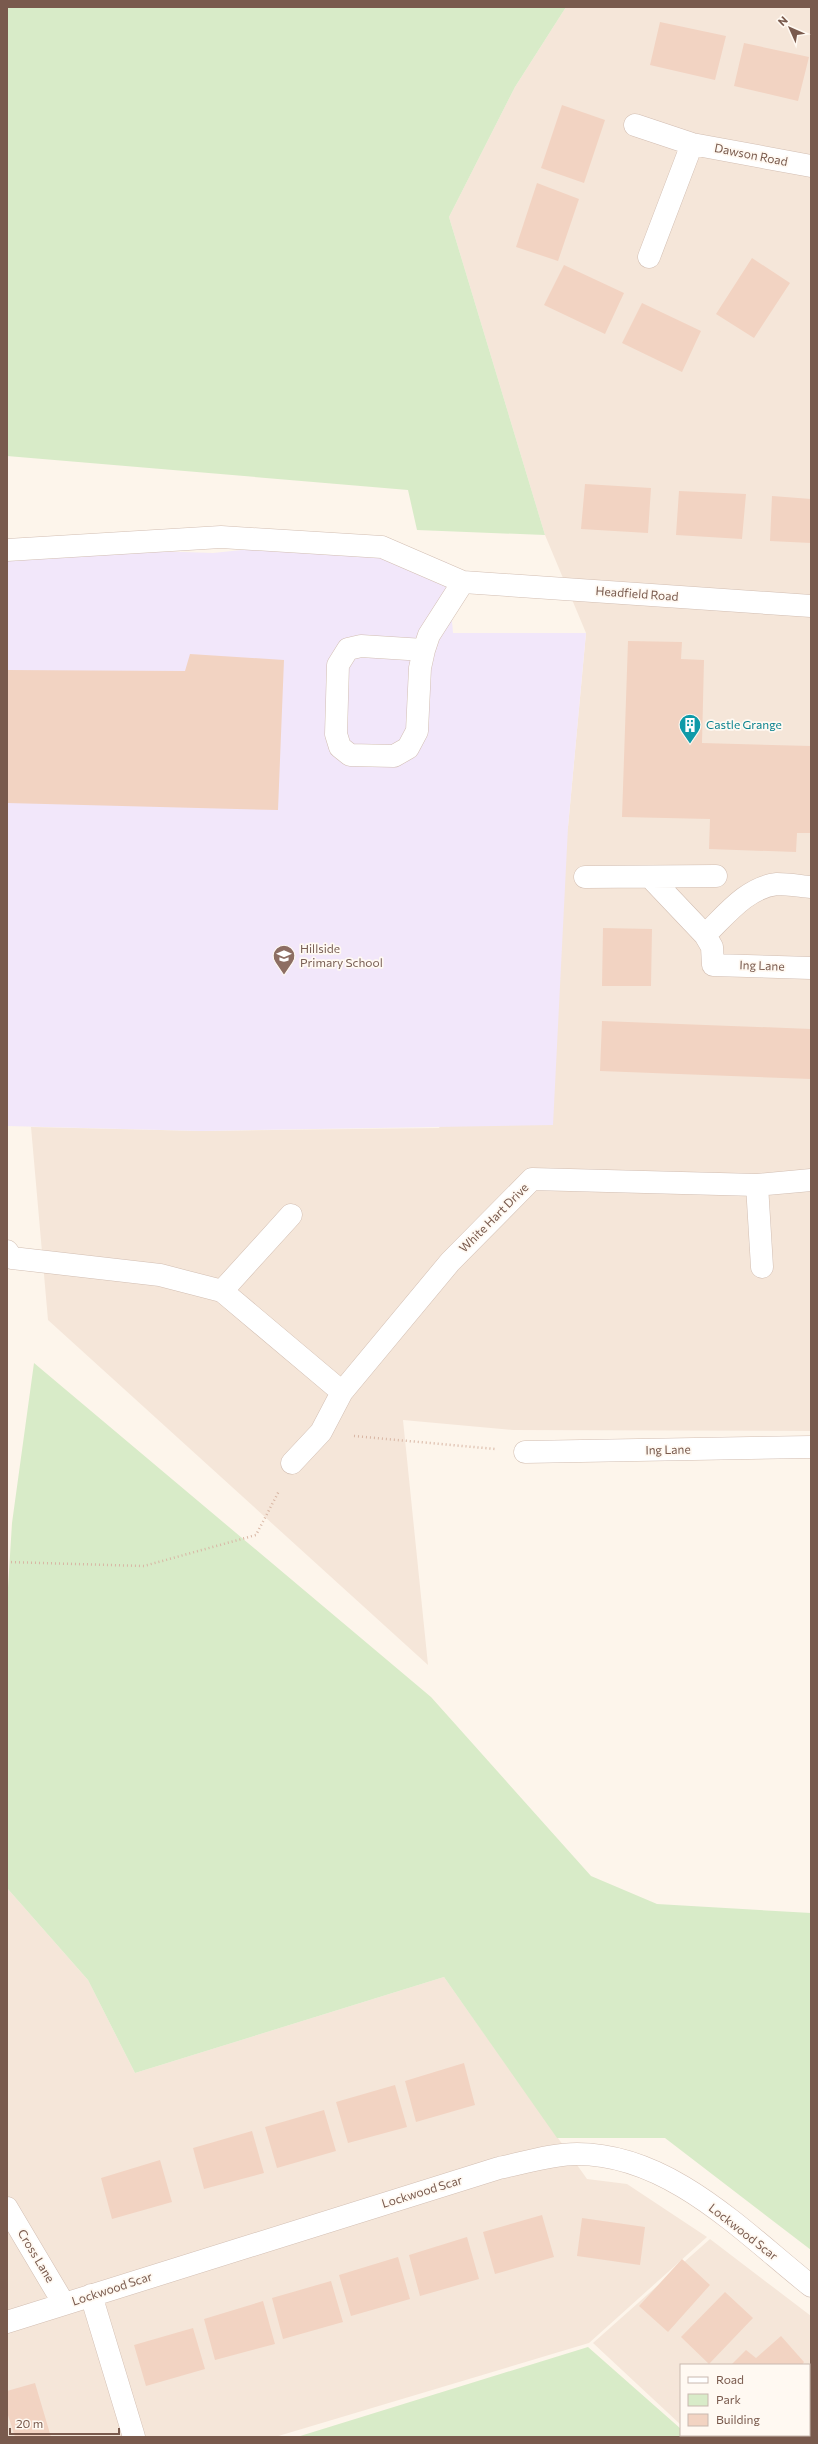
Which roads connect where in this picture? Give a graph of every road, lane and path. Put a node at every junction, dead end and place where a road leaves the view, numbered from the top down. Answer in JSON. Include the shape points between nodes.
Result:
{"nodes":[{"id":1,"x":635,"y":125,"type":"dead end"},
{"id":2,"x":692,"y":144,"type":"junction"},
{"id":3,"x":811,"y":166,"type":"edge"},
{"id":4,"x":649,"y":257,"type":"dead end"},
{"id":5,"x":7,"y":550,"type":"edge"},
{"id":6,"x":464,"y":582,"type":"junction"},
{"id":7,"x":811,"y":606,"type":"edge"},
{"id":8,"x":426,"y":643,"type":"junction"},
{"id":9,"x":716,"y":876,"type":"dead end"},
{"id":10,"x":585,"y":877,"type":"dead end"},
{"id":11,"x":650,"y":877,"type":"junction"},
{"id":12,"x":811,"y":887,"type":"edge"},
{"id":13,"x":705,"y":935,"type":"junction"},
{"id":14,"x":811,"y":968,"type":"edge"},
{"id":15,"x":811,"y":1180,"type":"edge"},
{"id":16,"x":757,"y":1185,"type":"junction"},
{"id":17,"x":291,"y":1215,"type":"dead end"},
{"id":18,"x":7,"y":1251,"type":"edge"},
{"id":19,"x":762,"y":1267,"type":"dead end"},
{"id":20,"x":222,"y":1291,"type":"junction"},
{"id":21,"x":342,"y":1392,"type":"junction"},
{"id":22,"x":321,"y":1432,"type":"junction"},
{"id":23,"x":811,"y":1447,"type":"edge"},
{"id":24,"x":525,"y":1452,"type":"joint"},
{"id":25,"x":292,"y":1463,"type":"joint"},
{"id":26,"x":7,"y":1562,"type":"edge"},
{"id":27,"x":7,"y":2208,"type":"edge"},
{"id":28,"x":811,"y":2286,"type":"edge"},
{"id":29,"x":91,"y":2295,"type":"junction"},
{"id":30,"x":64,"y":2304,"type":"junction"},
{"id":31,"x":7,"y":2322,"type":"edge"},
{"id":32,"x":134,"y":2437,"type":"edge"}],
"edges":[{"from":1,"to":2,"type":"street","name":"Dawson Road"},
{"from":2,"to":3,"type":"street","name":"Dawson Road"},
{"from":2,"to":4,"type":"street"},
{"from":5,"to":6,"type":"street","name":"Headfield Road","via":[[221,537],[382,547]]},
{"from":6,"to":7,"type":"street","name":"Headfield Road"},
{"from":6,"to":8,"type":"street"},
{"from":8,"to":8,"type":"street","via":[[420,668],[417,731],[408,748],[394,756],[350,755],[340,747],[336,734],[338,665],[348,649]]},
{"from":9,"to":11,"type":"street"},
{"from":10,"to":11,"type":"street"},
{"from":11,"to":13,"type":"street"},
{"from":12,"to":13,"type":"street","via":[[777,884],[761,888],[746,896]]},
{"from":13,"to":14,"type":"street","name":"Ing Lane","via":[[712,946],[713,965]]},
{"from":15,"to":16,"type":"street","name":"White Hart Drive"},
{"from":16,"to":19,"type":"street"},
{"from":16,"to":21,"type":"street","name":"White Hart Drive","via":[[532,1179],[450,1262]]},
{"from":17,"to":20,"type":"street"},
{"from":18,"to":20,"type":"street","via":[[12,1258],[160,1275]]},
{"from":20,"to":21,"type":"street"},
{"from":21,"to":22,"type":"street","name":"White Hart Drive"},
{"from":22,"to":24,"type":"path"},
{"from":22,"to":25,"type":"street","name":"White Hart Drive"},
{"from":23,"to":24,"type":"street","name":"Ing Lane"},
{"from":25,"to":26,"type":"path","via":[[256,1534],[144,1566]]},
{"from":27,"to":30,"type":"street","name":"Cross Lane"},
{"from":28,"to":29,"type":"street","name":"Lockwood Scar","via":[[697,2195],[658,2173],[616,2160],[577,2154],[499,2168]]},
{"from":29,"to":30,"type":"street","name":"Lockwood Scar"},
{"from":29,"to":32,"type":"street"},
{"from":30,"to":31,"type":"street","name":"Lockwood Scar"}]}
